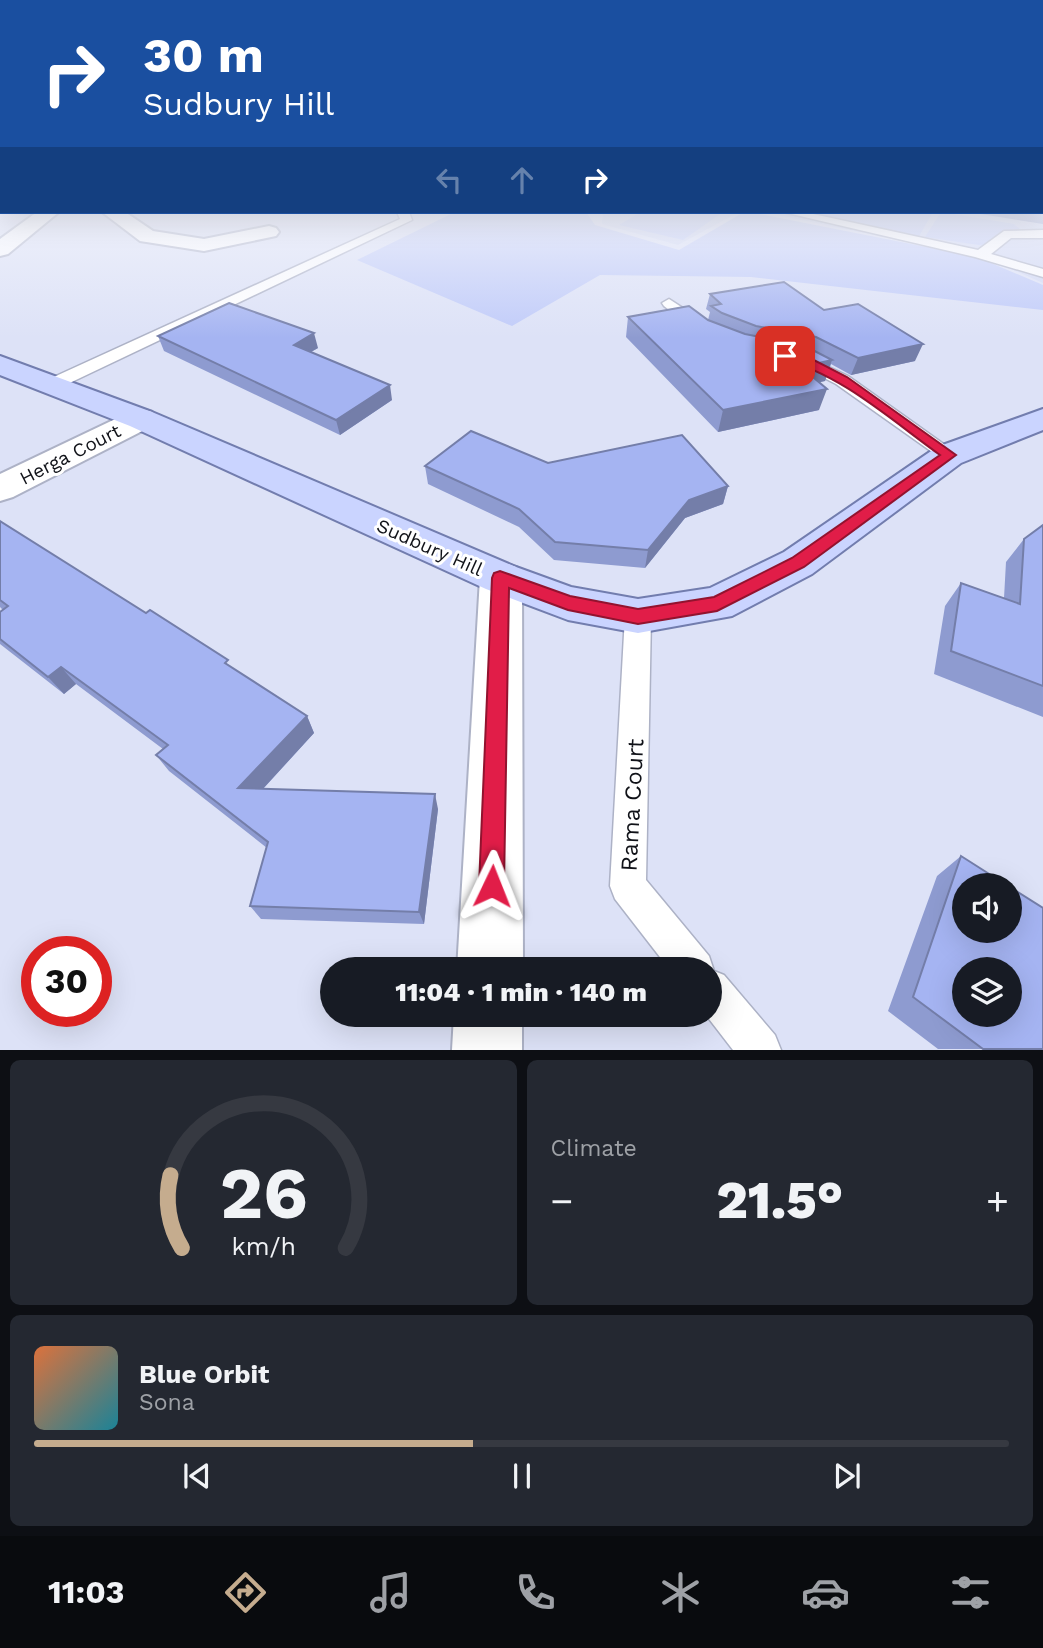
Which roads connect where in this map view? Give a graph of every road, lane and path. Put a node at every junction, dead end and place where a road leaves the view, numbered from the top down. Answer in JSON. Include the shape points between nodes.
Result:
{"nodes":[{"id":1,"x":168,"y":240,"type":"edge"},
{"id":2,"x":229,"y":240,"type":"edge"},
{"id":3,"x":363,"y":240,"type":"edge"},
{"id":4,"x":915,"y":240,"type":"edge"},
{"id":5,"x":1000,"y":240,"type":"edge"},
{"id":6,"x":978,"y":254,"type":"junction"},
{"id":7,"x":1043,"y":273,"type":"edge"},
{"id":8,"x":669,"y":303,"type":"dead end"},
{"id":9,"x":711,"y":334,"type":"edge"},
{"id":10,"x":781,"y":355,"type":"edge"},
{"id":11,"x":0,"y":365,"type":"edge"},
{"id":12,"x":51,"y":385,"type":"junction"},
{"id":13,"x":141,"y":419,"type":"junction"},
{"id":14,"x":1043,"y":419,"type":"edge"},
{"id":15,"x":949,"y":455,"type":"junction"},
{"id":16,"x":0,"y":489,"type":"edge"},
{"id":17,"x":500,"y":578,"type":"junction"},
{"id":18,"x":638,"y":617,"type":"junction"},
{"id":19,"x":489,"y":957,"type":"edge"},
{"id":20,"x":685,"y":957,"type":"edge"},
{"id":21,"x":722,"y":1003,"type":"edge"},
{"id":22,"x":488,"y":1027,"type":"edge"},
{"id":23,"x":487,"y":1049,"type":"edge"},
{"id":24,"x":760,"y":1049,"type":"edge"}],
"edges":[{"from":1,"to":2,"type":"street","via":[[204,245]]},
{"from":3,"to":12,"type":"lane"},
{"from":4,"to":6,"type":"lane"},
{"from":5,"to":6,"type":"lane"},
{"from":6,"to":7,"type":"lane"},
{"from":8,"to":9,"type":"lane"},
{"from":10,"to":15,"type":"lane","via":[[804,360],[842,380]]},
{"from":11,"to":12,"type":"main road","name":"Sudbury Hill"},
{"from":12,"to":13,"type":"main road","name":"Sudbury Hill"},
{"from":13,"to":16,"type":"street","name":"Herga Court"},
{"from":13,"to":17,"type":"main road","name":"Sudbury Hill"},
{"from":14,"to":15,"type":"main road","name":"Sudbury Hill"},
{"from":15,"to":18,"type":"main road","name":"Sudbury Hill","via":[[798,563],[717,604]]},
{"from":17,"to":18,"type":"main road","name":"Sudbury Hill","via":[[568,603]]},
{"from":17,"to":19,"type":"street"},
{"from":18,"to":20,"type":"lane","name":"Rama Court","via":[[628,886]]},
{"from":21,"to":24,"type":"lane"},
{"from":22,"to":23,"type":"street"}]}
